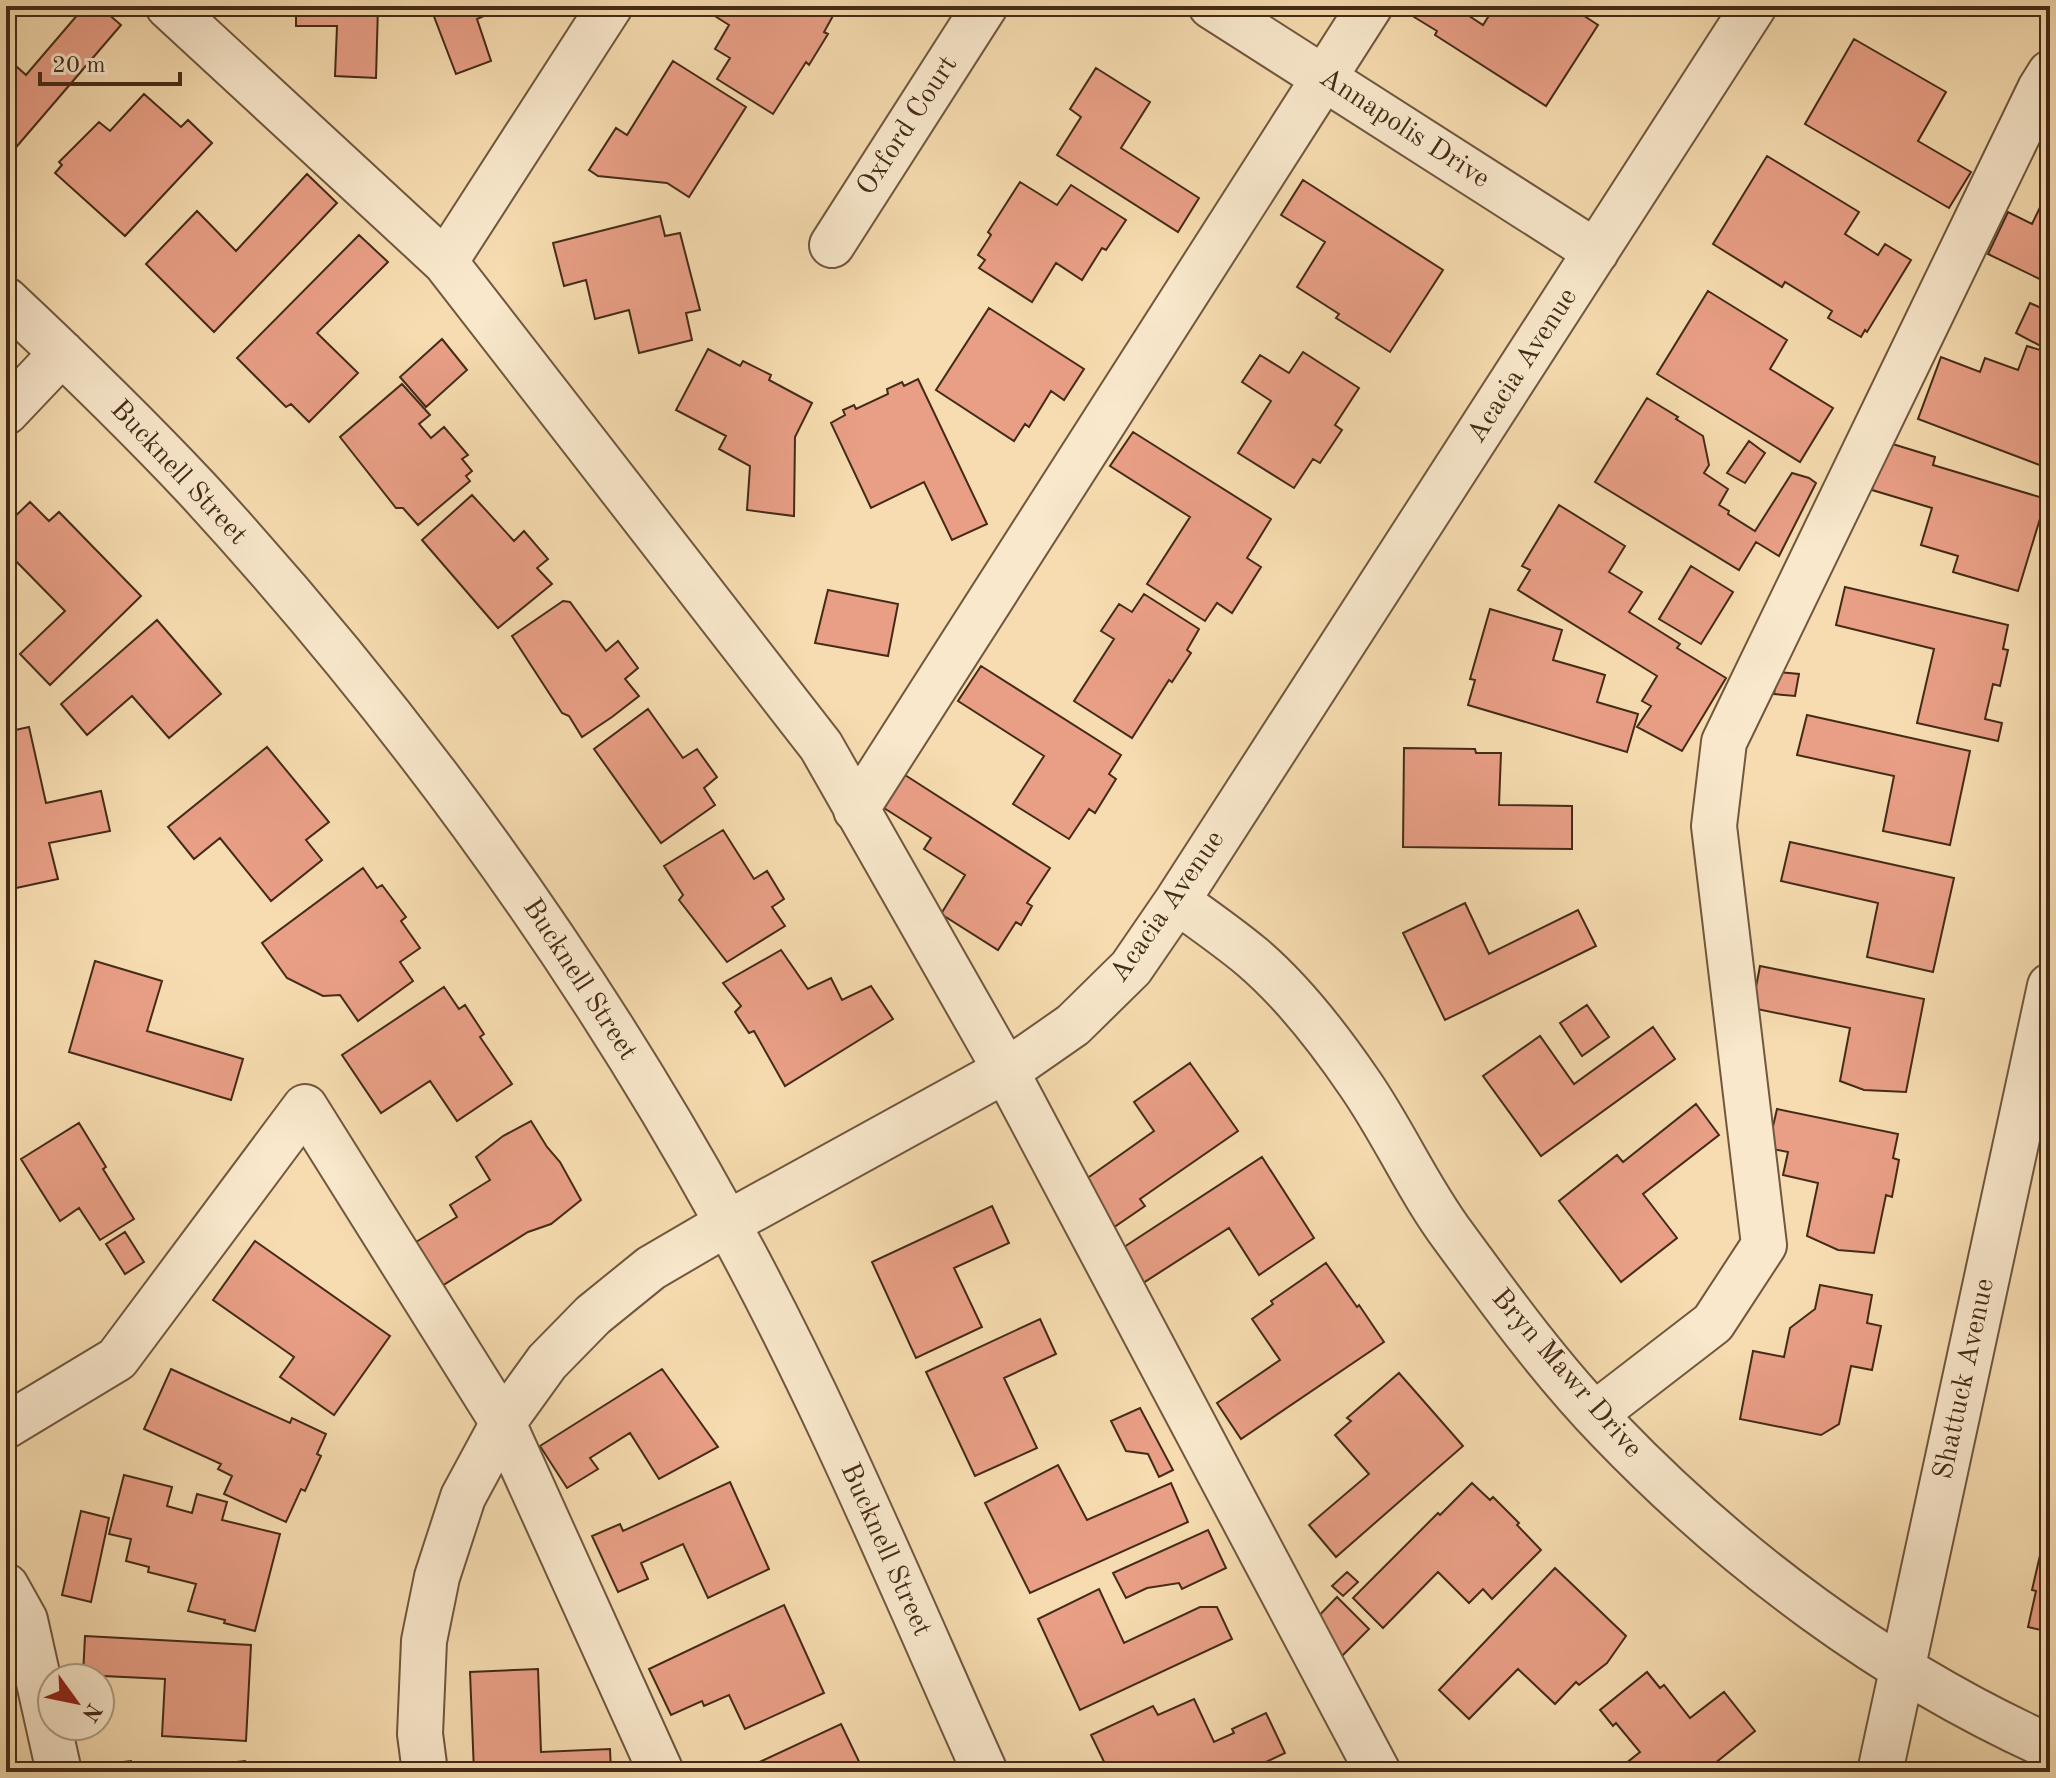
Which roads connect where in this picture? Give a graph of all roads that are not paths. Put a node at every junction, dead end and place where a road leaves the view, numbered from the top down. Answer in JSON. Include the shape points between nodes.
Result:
{"nodes":[{"id":1,"x":168,"y":6,"type":"edge"},
{"id":2,"x":610,"y":6,"type":"edge"},
{"id":3,"x":985,"y":6,"type":"edge"},
{"id":4,"x":1211,"y":6,"type":"edge"},
{"id":5,"x":1370,"y":6,"type":"edge"},
{"id":6,"x":1754,"y":6,"type":"edge"},
{"id":7,"x":2050,"y":73,"type":"edge"},
{"id":8,"x":1324,"y":78,"type":"junction"},
{"id":9,"x":832,"y":245,"type":"dead end"},
{"id":10,"x":1596,"y":252,"type":"junction"},
{"id":11,"x":445,"y":262,"type":"junction"},
{"id":12,"x":6,"y":300,"type":"edge"},
{"id":13,"x":62,"y":353,"type":"junction"},
{"id":14,"x":6,"y":412,"type":"edge"},
{"id":15,"x":856,"y":810,"type":"junction"},
{"id":16,"x":1177,"y":901,"type":"junction"},
{"id":17,"x":2050,"y":986,"type":"edge"},
{"id":18,"x":1006,"y":1071,"type":"junction"},
{"id":19,"x":728,"y":1223,"type":"junction"},
{"id":20,"x":1595,"y":1414,"type":"junction"},
{"id":21,"x":503,"y":1423,"type":"junction"},
{"id":22,"x":6,"y":1426,"type":"edge"},
{"id":23,"x":6,"y":1586,"type":"edge"},
{"id":24,"x":1903,"y":1668,"type":"junction"},
{"id":25,"x":2050,"y":1747,"type":"edge"},
{"id":26,"x":59,"y":1772,"type":"edge"},
{"id":27,"x":425,"y":1772,"type":"edge"},
{"id":28,"x":661,"y":1772,"type":"edge"},
{"id":29,"x":985,"y":1772,"type":"edge"},
{"id":30,"x":1378,"y":1772,"type":"edge"},
{"id":31,"x":1880,"y":1772,"type":"edge"}],
"edges":[{"from":1,"to":11,"type":"street"},
{"from":2,"to":11,"type":"street"},
{"from":3,"to":9,"type":"street","name":"Oxford Court"},
{"from":4,"to":8,"type":"street","name":"Annapolis Drive"},
{"from":5,"to":8,"type":"street"},
{"from":6,"to":10,"type":"street","name":"Acacia Avenue"},
{"from":7,"to":20,"type":"street","via":[[1724,742],[1714,826],[1764,1245],[1713,1323]]},
{"from":8,"to":10,"type":"street","name":"Annapolis Drive"},
{"from":8,"to":15,"type":"street"},
{"from":10,"to":16,"type":"street","name":"Acacia Avenue"},
{"from":11,"to":15,"type":"street","via":[[821,746]]},
{"from":12,"to":13,"type":"street","name":"Bucknell Street"},
{"from":13,"to":14,"type":"street"},
{"from":13,"to":19,"type":"street","name":"Bucknell Street","via":[[206,499],[321,629],[439,777],[549,931],[652,1091]]},
{"from":15,"to":18,"type":"street"},
{"from":16,"to":18,"type":"street","name":"Acacia Avenue","via":[[1131,968],[1073,1025]]},
{"from":16,"to":20,"type":"street","name":"Bryn Mawr Drive","via":[[1252,957],[1311,1017],[1361,1085],[1448,1229],[1524,1333]]},
{"from":17,"to":24,"type":"street","name":"Shattuck Avenue"},
{"from":18,"to":19,"type":"street","name":"Acacia Avenue"},
{"from":18,"to":30,"type":"street"},
{"from":19,"to":21,"type":"street","name":"Acacia Avenue","via":[[651,1268],[593,1315],[547,1362]]},
{"from":19,"to":29,"type":"street","name":"Bucknell Street","via":[[814,1392]]},
{"from":20,"to":24,"type":"street","name":"Bryn Mawr Drive","via":[[1702,1520],[1803,1601]]},
{"from":21,"to":22,"type":"street","via":[[305,1107],[117,1359]]},
{"from":21,"to":27,"type":"street","name":"Acacia Avenue","via":[[463,1497],[437,1577],[424,1641],[420,1734]]},
{"from":21,"to":28,"type":"street"},
{"from":23,"to":26,"type":"street","via":[[25,1620]]},
{"from":24,"to":25,"type":"street","name":"Bryn Mawr Drive"},
{"from":24,"to":31,"type":"street","name":"Shattuck Avenue"}]}
